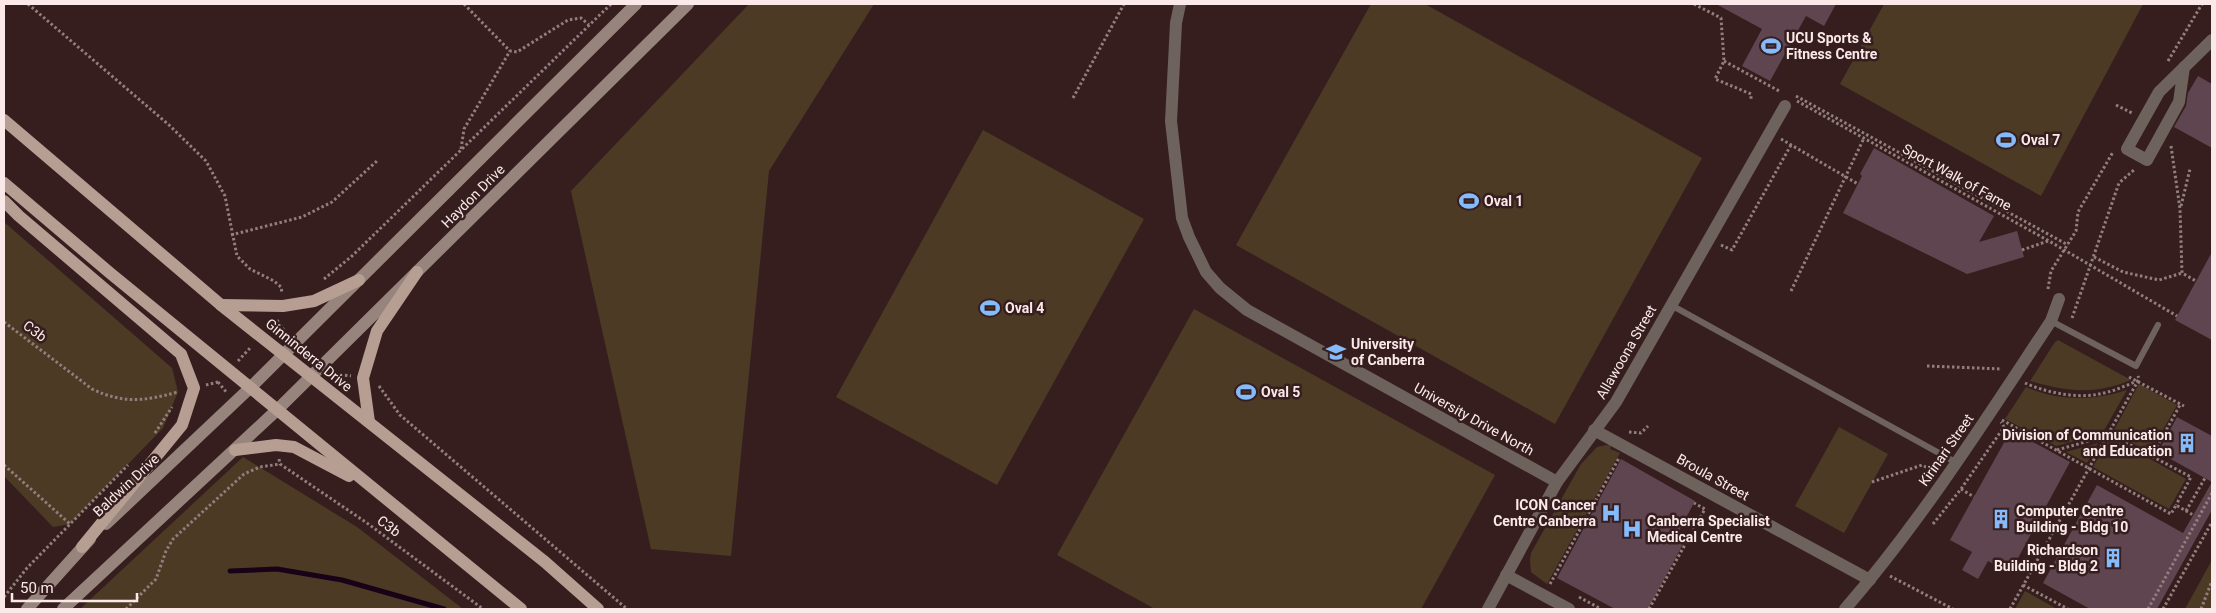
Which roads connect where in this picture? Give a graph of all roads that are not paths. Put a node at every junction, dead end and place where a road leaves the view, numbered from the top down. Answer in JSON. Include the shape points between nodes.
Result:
{"nodes":[{"id":1,"x":636,"y":4,"type":"edge"},
{"id":2,"x":688,"y":4,"type":"edge"},
{"id":3,"x":1180,"y":4,"type":"edge"},
{"id":4,"x":2212,"y":40,"type":"edge"},
{"id":5,"x":2184,"y":67,"type":"junction"},
{"id":6,"x":1787,"y":99,"type":"road end"},
{"id":7,"x":4,"y":120,"type":"edge"},
{"id":8,"x":4,"y":183,"type":"edge"},
{"id":9,"x":4,"y":201,"type":"edge"},
{"id":10,"x":417,"y":272,"type":"junction"},
{"id":11,"x":359,"y":280,"type":"junction"},
{"id":12,"x":2053,"y":299,"type":"road end"},
{"id":13,"x":221,"y":305,"type":"junction"},
{"id":14,"x":1671,"y":306,"type":"junction"},
{"id":15,"x":2051,"y":321,"type":"junction"},
{"id":16,"x":2158,"y":325,"type":"dead end"},
{"id":17,"x":284,"y":354,"type":"junction"},
{"id":18,"x":312,"y":376,"type":"junction"},
{"id":19,"x":251,"y":387,"type":"junction"},
{"id":20,"x":278,"y":410,"type":"junction"},
{"id":21,"x":369,"y":422,"type":"junction"},
{"id":22,"x":1594,"y":430,"type":"junction"},
{"id":23,"x":235,"y":450,"type":"junction"},
{"id":24,"x":1957,"y":463,"type":"junction"},
{"id":25,"x":1557,"y":482,"type":"junction"},
{"id":26,"x":371,"y":487,"type":"junction"},
{"id":27,"x":82,"y":547,"type":"junction"},
{"id":28,"x":1506,"y":575,"type":"junction"},
{"id":29,"x":1870,"y":580,"type":"junction"},
{"id":30,"x":1565,"y":608,"type":"edge"},
{"id":31,"x":27,"y":609,"type":"edge"},
{"id":32,"x":63,"y":609,"type":"edge"},
{"id":33,"x":522,"y":609,"type":"edge"},
{"id":34,"x":598,"y":609,"type":"edge"},
{"id":35,"x":1488,"y":609,"type":"edge"},
{"id":36,"x":1844,"y":609,"type":"edge"}],
"edges":[{"from":1,"to":11,"type":"main road","name":"Haydon Drive"},
{"from":2,"to":10,"type":"main road","name":"Haydon Drive"},
{"from":3,"to":25,"type":"street","name":"University Drive North","via":[[1176,23],[1171,121],[1182,218],[1206,272],[1247,310]]},
{"from":4,"to":5,"type":"street"},
{"from":5,"to":5,"type":"street","via":[[2179,102],[2147,160],[2127,149],[2158,92]]},
{"from":6,"to":14,"type":"street","name":"Allawoona Street"},
{"from":7,"to":13,"type":"main road","name":"Ginninderra Drive"},
{"from":8,"to":19,"type":"main road"},
{"from":9,"to":27,"type":"main road","via":[[181,354],[194,388],[182,425]]},
{"from":10,"to":18,"type":"main road","name":"Haydon Drive"},
{"from":10,"to":21,"type":"main road","via":[[377,331],[363,378]]},
{"from":11,"to":13,"type":"main road","via":[[314,301],[283,306]]},
{"from":11,"to":17,"type":"main road","name":"Haydon Drive"},
{"from":12,"to":15,"type":"street","name":"Kirinari Street"},
{"from":13,"to":17,"type":"main road","name":"Ginninderra Drive"},
{"from":14,"to":22,"type":"street","name":"Allawoona Street","via":[[1616,402]]},
{"from":14,"to":24,"type":"lane"},
{"from":15,"to":16,"type":"lane","via":[[2136,366]]},
{"from":15,"to":24,"type":"street","name":"Kirinari Street"},
{"from":17,"to":18,"type":"main road","name":"Ginninderra Drive"},
{"from":17,"to":19,"type":"main road","name":"Haydon Drive"},
{"from":18,"to":20,"type":"main road","name":"Haydon Drive"},
{"from":18,"to":21,"type":"main road","name":"Ginninderra Drive"},
{"from":19,"to":20,"type":"main road"},
{"from":19,"to":27,"type":"main road","name":"Baldwin Drive"},
{"from":20,"to":23,"type":"main road"},
{"from":20,"to":26,"type":"main road"},
{"from":21,"to":34,"type":"main road","name":"Ginninderra Drive"},
{"from":22,"to":25,"type":"street","name":"Allawoona Street"},
{"from":22,"to":29,"type":"street","name":"Broula Street"},
{"from":23,"to":26,"type":"main road","via":[[276,445],[294,447]]},
{"from":23,"to":32,"type":"main road"},
{"from":24,"to":29,"type":"street","name":"Kirinari Street"},
{"from":25,"to":28,"type":"street","name":"Allawoona Street"},
{"from":26,"to":33,"type":"main road"},
{"from":27,"to":31,"type":"main road","name":"Baldwin Drive"},
{"from":28,"to":30,"type":"street"},
{"from":28,"to":35,"type":"street","name":"Allawoona Street"},
{"from":29,"to":36,"type":"street","name":"Kirinari Street"}]}
